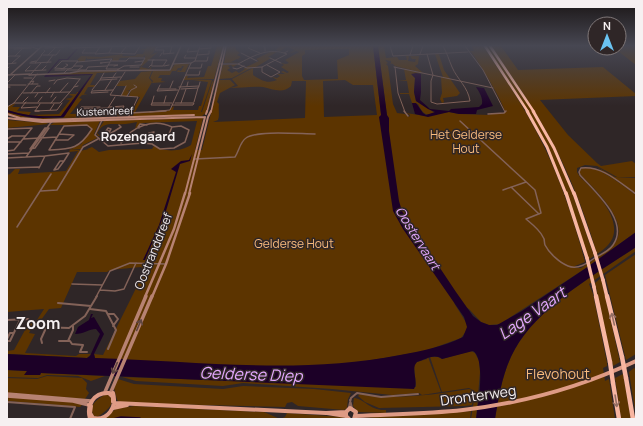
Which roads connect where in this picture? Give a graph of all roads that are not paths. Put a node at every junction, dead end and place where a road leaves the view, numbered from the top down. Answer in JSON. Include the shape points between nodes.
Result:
{"nodes":[{"id":1,"x":107,"y":65,"type":"edge"},
{"id":2,"x":19,"y":66,"type":"edge"},
{"id":3,"x":30,"y":66,"type":"dead end"},
{"id":4,"x":38,"y":66,"type":"edge"},
{"id":5,"x":46,"y":66,"type":"dead end"},
{"id":6,"x":57,"y":66,"type":"edge"},
{"id":7,"x":66,"y":66,"type":"edge"},
{"id":8,"x":74,"y":66,"type":"joint"},
{"id":9,"x":104,"y":66,"type":"edge"},
{"id":10,"x":114,"y":66,"type":"edge"},
{"id":11,"x":124,"y":66,"type":"joint"},
{"id":12,"x":135,"y":66,"type":"joint"},
{"id":13,"x":152,"y":66,"type":"junction"},
{"id":14,"x":163,"y":66,"type":"joint"},
{"id":15,"x":168,"y":66,"type":"dead end"},
{"id":16,"x":172,"y":66,"type":"edge"},
{"id":17,"x":202,"y":66,"type":"edge"},
{"id":18,"x":219,"y":66,"type":"edge"},
{"id":19,"x":222,"y":66,"type":"edge"},
{"id":20,"x":244,"y":66,"type":"joint"},
{"id":21,"x":265,"y":66,"type":"edge"},
{"id":22,"x":269,"y":66,"type":"edge"},
{"id":23,"x":430,"y":66,"type":"edge"},
{"id":24,"x":451,"y":66,"type":"edge"},
{"id":25,"x":479,"y":66,"type":"edge"},
{"id":26,"x":498,"y":66,"type":"edge"},
{"id":27,"x":503,"y":66,"type":"edge"},
{"id":28,"x":9,"y":67,"type":"dead end"},
{"id":29,"x":93,"y":67,"type":"junction"},
{"id":30,"x":100,"y":67,"type":"junction"},
{"id":31,"x":103,"y":67,"type":"dead end"},
{"id":32,"x":139,"y":67,"type":"dead end"},
{"id":33,"x":149,"y":67,"type":"dead end"},
{"id":34,"x":262,"y":67,"type":"junction"},
{"id":35,"x":90,"y":68,"type":"dead end"},
{"id":36,"x":189,"y":68,"type":"joint"},
{"id":37,"x":233,"y":68,"type":"dead end"},
{"id":38,"x":7,"y":69,"type":"edge"},
{"id":39,"x":65,"y":69,"type":"junction"},
{"id":40,"x":112,"y":69,"type":"junction"},
{"id":41,"x":34,"y":70,"type":"junction"},
{"id":42,"x":42,"y":70,"type":"junction"},
{"id":43,"x":46,"y":70,"type":"dead end"},
{"id":44,"x":78,"y":70,"type":"junction"},
{"id":45,"x":118,"y":70,"type":"junction"},
{"id":46,"x":150,"y":71,"type":"junction"},
{"id":47,"x":200,"y":71,"type":"dead end"},
{"id":48,"x":125,"y":72,"type":"junction"},
{"id":49,"x":64,"y":73,"type":"junction"},
{"id":50,"x":70,"y":73,"type":"junction"},
{"id":51,"x":104,"y":73,"type":"dead end"},
{"id":52,"x":116,"y":73,"type":"dead end"},
{"id":53,"x":37,"y":74,"type":"junction"},
{"id":54,"x":7,"y":75,"type":"edge"},
{"id":55,"x":10,"y":75,"type":"junction"},
{"id":56,"x":15,"y":75,"type":"junction"},
{"id":57,"x":30,"y":75,"type":"junction"},
{"id":58,"x":186,"y":75,"type":"junction"},
{"id":59,"x":432,"y":75,"type":"junction"},
{"id":60,"x":121,"y":77,"type":"junction"},
{"id":61,"x":24,"y":78,"type":"dead end"},
{"id":62,"x":33,"y":78,"type":"junction"},
{"id":63,"x":67,"y":78,"type":"junction"},
{"id":64,"x":112,"y":78,"type":"junction"},
{"id":65,"x":100,"y":79,"type":"junction"},
{"id":66,"x":117,"y":79,"type":"dead end"},
{"id":67,"x":56,"y":80,"type":"junction"},
{"id":68,"x":49,"y":81,"type":"dead end"},
{"id":69,"x":173,"y":81,"type":"dead end"},
{"id":70,"x":30,"y":82,"type":"junction"},
{"id":71,"x":188,"y":82,"type":"dead end"},
{"id":72,"x":200,"y":82,"type":"dead end"},
{"id":73,"x":461,"y":82,"type":"junction"},
{"id":74,"x":68,"y":83,"type":"dead end"},
{"id":75,"x":27,"y":84,"type":"junction"},
{"id":76,"x":32,"y":84,"type":"junction"},
{"id":77,"x":38,"y":84,"type":"dead end"},
{"id":78,"x":54,"y":84,"type":"dead end"},
{"id":79,"x":7,"y":85,"type":"edge"},
{"id":80,"x":134,"y":85,"type":"dead end"},
{"id":81,"x":160,"y":85,"type":"dead end"},
{"id":82,"x":40,"y":86,"type":"dead end"},
{"id":83,"x":74,"y":86,"type":"junction"},
{"id":84,"x":78,"y":86,"type":"dead end"},
{"id":85,"x":126,"y":86,"type":"dead end"},
{"id":86,"x":199,"y":87,"type":"junction"},
{"id":87,"x":10,"y":88,"type":"dead end"},
{"id":88,"x":50,"y":88,"type":"dead end"},
{"id":89,"x":180,"y":88,"type":"junction"},
{"id":90,"x":186,"y":88,"type":"junction"},
{"id":91,"x":492,"y":88,"type":"junction"},
{"id":92,"x":158,"y":89,"type":"joint"},
{"id":93,"x":113,"y":90,"type":"junction"},
{"id":94,"x":170,"y":90,"type":"junction"},
{"id":95,"x":177,"y":90,"type":"junction"},
{"id":96,"x":92,"y":91,"type":"joint"},
{"id":97,"x":124,"y":91,"type":"junction"},
{"id":98,"x":130,"y":91,"type":"junction"},
{"id":99,"x":54,"y":92,"type":"junction"},
{"id":100,"x":60,"y":92,"type":"junction"},
{"id":101,"x":70,"y":92,"type":"junction"},
{"id":102,"x":104,"y":92,"type":"junction"},
{"id":103,"x":108,"y":92,"type":"dead end"},
{"id":104,"x":23,"y":93,"type":"junction"},
{"id":105,"x":31,"y":93,"type":"junction"},
{"id":106,"x":38,"y":93,"type":"junction"},
{"id":107,"x":46,"y":93,"type":"junction"},
{"id":108,"x":121,"y":96,"type":"dead end"},
{"id":109,"x":127,"y":96,"type":"junction"},
{"id":110,"x":154,"y":96,"type":"dead end"},
{"id":111,"x":166,"y":96,"type":"dead end"},
{"id":112,"x":28,"y":97,"type":"dead end"},
{"id":113,"x":35,"y":97,"type":"dead end"},
{"id":114,"x":42,"y":97,"type":"dead end"},
{"id":115,"x":51,"y":97,"type":"dead end"},
{"id":116,"x":56,"y":97,"type":"dead end"},
{"id":117,"x":115,"y":97,"type":"junction"},
{"id":118,"x":25,"y":102,"type":"junction"},
{"id":119,"x":38,"y":102,"type":"junction"},
{"id":120,"x":14,"y":103,"type":"junction"},
{"id":121,"x":51,"y":103,"type":"junction"},
{"id":122,"x":55,"y":103,"type":"junction"},
{"id":123,"x":60,"y":103,"type":"junction"},
{"id":124,"x":152,"y":103,"type":"joint"},
{"id":125,"x":174,"y":103,"type":"junction"},
{"id":126,"x":194,"y":103,"type":"joint"},
{"id":127,"x":40,"y":104,"type":"junction"},
{"id":128,"x":164,"y":104,"type":"junction"},
{"id":129,"x":180,"y":104,"type":"junction"},
{"id":130,"x":171,"y":105,"type":"junction"},
{"id":131,"x":7,"y":106,"type":"edge"},
{"id":132,"x":100,"y":107,"type":"dead end"},
{"id":133,"x":110,"y":107,"type":"junction"},
{"id":134,"x":115,"y":107,"type":"dead end"},
{"id":135,"x":37,"y":108,"type":"junction"},
{"id":136,"x":93,"y":108,"type":"junction"},
{"id":137,"x":50,"y":110,"type":"junction"},
{"id":138,"x":130,"y":113,"type":"junction"},
{"id":139,"x":7,"y":114,"type":"edge"},
{"id":140,"x":488,"y":114,"type":"dead end"},
{"id":141,"x":12,"y":116,"type":"junction"},
{"id":142,"x":206,"y":116,"type":"junction"},
{"id":143,"x":408,"y":116,"type":"dead end"},
{"id":144,"x":8,"y":118,"type":"edge"},
{"id":145,"x":127,"y":118,"type":"junction"},
{"id":146,"x":103,"y":119,"type":"junction"},
{"id":147,"x":53,"y":121,"type":"junction"},
{"id":148,"x":460,"y":121,"type":"dead end"},
{"id":149,"x":147,"y":124,"type":"junction"},
{"id":150,"x":119,"y":125,"type":"dead end"},
{"id":151,"x":172,"y":127,"type":"junction"},
{"id":152,"x":139,"y":128,"type":"junction"},
{"id":153,"x":7,"y":129,"type":"edge"},
{"id":154,"x":59,"y":134,"type":"junction"},
{"id":155,"x":314,"y":134,"type":"dead end"},
{"id":156,"x":149,"y":135,"type":"dead end"},
{"id":157,"x":168,"y":135,"type":"dead end"},
{"id":158,"x":25,"y":136,"type":"junction"},
{"id":159,"x":102,"y":136,"type":"dead end"},
{"id":160,"x":57,"y":137,"type":"junction"},
{"id":161,"x":40,"y":138,"type":"junction"},
{"id":162,"x":7,"y":139,"type":"edge"},
{"id":163,"x":23,"y":139,"type":"junction"},
{"id":164,"x":99,"y":139,"type":"junction"},
{"id":165,"x":54,"y":140,"type":"junction"},
{"id":166,"x":7,"y":142,"type":"edge"},
{"id":167,"x":21,"y":142,"type":"junction"},
{"id":168,"x":121,"y":144,"type":"junction"},
{"id":169,"x":145,"y":144,"type":"junction"},
{"id":170,"x":32,"y":148,"type":"junction"},
{"id":171,"x":7,"y":151,"type":"edge"},
{"id":172,"x":29,"y":153,"type":"junction"},
{"id":173,"x":7,"y":154,"type":"edge"},
{"id":174,"x":45,"y":156,"type":"junction"},
{"id":175,"x":26,"y":157,"type":"junction"},
{"id":176,"x":7,"y":158,"type":"edge"},
{"id":177,"x":196,"y":159,"type":"junction"},
{"id":178,"x":64,"y":161,"type":"junction"},
{"id":179,"x":7,"y":168,"type":"edge"},
{"id":180,"x":51,"y":174,"type":"dead end"},
{"id":181,"x":526,"y":182,"type":"junction"},
{"id":182,"x":512,"y":187,"type":"junction"},
{"id":183,"x":41,"y":190,"type":"junction"},
{"id":184,"x":503,"y":190,"type":"dead end"},
{"id":185,"x":636,"y":194,"type":"edge"},
{"id":186,"x":539,"y":214,"type":"junction"},
{"id":187,"x":17,"y":227,"type":"dead end"},
{"id":188,"x":136,"y":263,"type":"junction"},
{"id":189,"x":160,"y":264,"type":"junction"},
{"id":190,"x":166,"y":264,"type":"junction"},
{"id":191,"x":72,"y":284,"type":"dead end"},
{"id":192,"x":102,"y":285,"type":"junction"},
{"id":193,"x":100,"y":290,"type":"junction"},
{"id":194,"x":58,"y":303,"type":"dead end"},
{"id":195,"x":92,"y":306,"type":"junction"},
{"id":196,"x":90,"y":309,"type":"junction"},
{"id":197,"x":108,"y":314,"type":"junction"},
{"id":198,"x":20,"y":319,"type":"junction"},
{"id":199,"x":7,"y":320,"type":"edge"},
{"id":200,"x":72,"y":326,"type":"junction"},
{"id":201,"x":114,"y":326,"type":"junction"},
{"id":202,"x":46,"y":327,"type":"junction"},
{"id":203,"x":7,"y":340,"type":"edge"},
{"id":204,"x":59,"y":341,"type":"dead end"},
{"id":205,"x":68,"y":342,"type":"junction"},
{"id":206,"x":42,"y":343,"type":"dead end"},
{"id":207,"x":108,"y":349,"type":"dead end"},
{"id":208,"x":87,"y":352,"type":"dead end"},
{"id":209,"x":636,"y":361,"type":"edge"},
{"id":210,"x":108,"y":393,"type":"junction"},
{"id":211,"x":418,"y":394,"type":"dead end"},
{"id":212,"x":7,"y":395,"type":"edge"},
{"id":213,"x":7,"y":402,"type":"edge"},
{"id":214,"x":90,"y":404,"type":"junction"},
{"id":215,"x":114,"y":404,"type":"junction"},
{"id":216,"x":348,"y":412,"type":"edge"},
{"id":217,"x":355,"y":416,"type":"edge"},
{"id":218,"x":70,"y":419,"type":"edge"},
{"id":219,"x":96,"y":419,"type":"edge"},
{"id":220,"x":619,"y":419,"type":"edge"},
{"id":221,"x":633,"y":419,"type":"edge"}],
"edges":[{"from":1,"to":40,"type":"street","via":[[106,69]]},
{"from":2,"to":55,"type":"street"},
{"from":3,"to":41,"type":"street","via":[[26,71]]},
{"from":4,"to":41,"type":"street"},
{"from":5,"to":42,"type":"street"},
{"from":6,"to":39,"type":"street","via":[[55,68],[57,70]]},
{"from":7,"to":39,"type":"street"},
{"from":8,"to":39,"type":"street"},
{"from":8,"to":44,"type":"street","via":[[81,66]]},
{"from":9,"to":30,"type":"street"},
{"from":10,"to":40,"type":"street"},
{"from":11,"to":12,"type":"street"},
{"from":11,"to":45,"type":"street"},
{"from":12,"to":32,"type":"street"},
{"from":13,"to":14,"type":"street"},
{"from":13,"to":33,"type":"street"},
{"from":13,"to":46,"type":"street"},
{"from":14,"to":15,"type":"street"},
{"from":16,"to":46,"type":"street","via":[[170,70]]},
{"from":17,"to":36,"type":"street","via":[[201,68]]},
{"from":18,"to":142,"type":"main road","name":"Oostranddreef"},
{"from":19,"to":142,"type":"main road","name":"Oostranddreef","via":[[211,110]]},
{"from":20,"to":34,"type":"street"},
{"from":20,"to":37,"type":"street","via":[[237,70]]},
{"from":21,"to":34,"type":"street"},
{"from":22,"to":34,"type":"street","via":[[280,72],[271,77],[262,72]]},
{"from":23,"to":59,"type":"street"},
{"from":24,"to":73,"type":"street"},
{"from":25,"to":91,"type":"street"},
{"from":26,"to":220,"type":"highway","one_way":true,"bridge":true,"via":[[544,143],[569,201],[594,287]]},
{"from":221,"to":27,"type":"highway","one_way":true,"bridge":true,"via":[[622,357],[603,280],[578,202],[555,150]]},
{"from":28,"to":38,"type":"street"},
{"from":29,"to":30,"type":"street"},
{"from":29,"to":35,"type":"street"},
{"from":29,"to":44,"type":"street"},
{"from":30,"to":31,"type":"street"},
{"from":36,"to":58,"type":"street"},
{"from":39,"to":44,"type":"street"},
{"from":39,"to":49,"type":"street"},
{"from":40,"to":45,"type":"street"},
{"from":41,"to":42,"type":"street"},
{"from":41,"to":57,"type":"street"},
{"from":42,"to":43,"type":"street"},
{"from":45,"to":48,"type":"street"},
{"from":45,"to":50,"type":"street"},
{"from":46,"to":48,"type":"street"},
{"from":47,"to":58,"type":"street","via":[[199,75]]},
{"from":48,"to":60,"type":"street"},
{"from":49,"to":50,"type":"street"},
{"from":49,"to":53,"type":"street"},
{"from":50,"to":63,"type":"street"},
{"from":51,"to":65,"type":"street"},
{"from":52,"to":64,"type":"street"},
{"from":53,"to":57,"type":"street"},
{"from":53,"to":62,"type":"street"},
{"from":54,"to":55,"type":"street"},
{"from":55,"to":56,"type":"street"},
{"from":56,"to":57,"type":"street"},
{"from":56,"to":79,"type":"street"},
{"from":58,"to":89,"type":"street"},
{"from":59,"to":73,"type":"street"},
{"from":59,"to":73,"type":"street","via":[[430,100],[436,103],[470,101],[469,92]]},
{"from":59,"to":143,"type":"street","via":[[395,67],[400,101]]},
{"from":60,"to":64,"type":"street"},
{"from":60,"to":93,"type":"street"},
{"from":61,"to":62,"type":"street"},
{"from":62,"to":70,"type":"street"},
{"from":63,"to":67,"type":"street"},
{"from":63,"to":83,"type":"street","via":[[80,79]]},
{"from":64,"to":65,"type":"street"},
{"from":64,"to":66,"type":"street"},
{"from":64,"to":102,"type":"street"},
{"from":65,"to":96,"type":"street"},
{"from":67,"to":68,"type":"street"},
{"from":67,"to":78,"type":"street"},
{"from":69,"to":94,"type":"street"},
{"from":70,"to":75,"type":"street"},
{"from":70,"to":76,"type":"street","via":[[34,81]]},
{"from":71,"to":90,"type":"street"},
{"from":72,"to":86,"type":"street"},
{"from":73,"to":91,"type":"street"},
{"from":74,"to":100,"type":"street"},
{"from":75,"to":76,"type":"street"},
{"from":75,"to":79,"type":"street"},
{"from":75,"to":104,"type":"street"},
{"from":76,"to":77,"type":"street"},
{"from":79,"to":87,"type":"street"},
{"from":80,"to":98,"type":"street","via":[[137,87]]},
{"from":81,"to":92,"type":"street"},
{"from":82,"to":105,"type":"street"},
{"from":83,"to":84,"type":"street"},
{"from":83,"to":101,"type":"street"},
{"from":85,"to":97,"type":"street"},
{"from":86,"to":90,"type":"street"},
{"from":86,"to":126,"type":"street"},
{"from":88,"to":107,"type":"street"},
{"from":89,"to":90,"type":"street"},
{"from":89,"to":95,"type":"street"},
{"from":90,"to":129,"type":"street"},
{"from":91,"to":140,"type":"street","via":[[506,112]]},
{"from":92,"to":94,"type":"street","via":[[157,91]]},
{"from":93,"to":102,"type":"street"},
{"from":93,"to":117,"type":"street","via":[[110,95]]},
{"from":94,"to":95,"type":"street"},
{"from":95,"to":125,"type":"street"},
{"from":96,"to":102,"type":"street","via":[[91,93]]},
{"from":97,"to":98,"type":"street"},
{"from":97,"to":108,"type":"street"},
{"from":98,"to":109,"type":"street"},
{"from":99,"to":100,"type":"street"},
{"from":99,"to":107,"type":"street"},
{"from":99,"to":115,"type":"street"},
{"from":100,"to":101,"type":"street"},
{"from":101,"to":123,"type":"street"},
{"from":102,"to":103,"type":"street"},
{"from":104,"to":105,"type":"street"},
{"from":104,"to":120,"type":"street"},
{"from":105,"to":106,"type":"street"},
{"from":106,"to":107,"type":"street"},
{"from":106,"to":113,"type":"street"},
{"from":109,"to":117,"type":"street"},
{"from":109,"to":138,"type":"street","via":[[138,97]]},
{"from":110,"to":124,"type":"street"},
{"from":111,"to":128,"type":"street"},
{"from":112,"to":118,"type":"street"},
{"from":114,"to":119,"type":"street"},
{"from":116,"to":121,"type":"street"},
{"from":117,"to":133,"type":"street"},
{"from":118,"to":119,"type":"street"},
{"from":118,"to":120,"type":"street"},
{"from":118,"to":135,"type":"street","via":[[21,108]]},
{"from":119,"to":127,"type":"street","via":[[41,102]]},
{"from":120,"to":131,"type":"street"},
{"from":121,"to":122,"type":"street"},
{"from":121,"to":127,"type":"street"},
{"from":122,"to":123,"type":"street"},
{"from":122,"to":137,"type":"street"},
{"from":123,"to":137,"type":"street","via":[[57,110]]},
{"from":124,"to":128,"type":"street"},
{"from":125,"to":128,"type":"street"},
{"from":125,"to":129,"type":"street"},
{"from":125,"to":130,"type":"street"},
{"from":126,"to":129,"type":"street"},
{"from":127,"to":135,"type":"street"},
{"from":128,"to":130,"type":"street"},
{"from":129,"to":130,"type":"street"},
{"from":130,"to":138,"type":"street","via":[[167,111]]},
{"from":132,"to":136,"type":"street"},
{"from":133,"to":134,"type":"street"},
{"from":133,"to":136,"type":"street"},
{"from":135,"to":137,"type":"street","via":[[35,111]]},
{"from":136,"to":136,"type":"street","via":[[80,109],[81,107]]},
{"from":138,"to":145,"type":"street"},
{"from":139,"to":141,"type":"main road","name":"Kustendreef"},
{"from":141,"to":144,"type":"street"},
{"from":141,"to":147,"type":"main road","name":"Kustendreef"},
{"from":142,"to":145,"type":"main road","name":"Kustendreef"},
{"from":142,"to":145,"type":"main road","name":"Kustendreef"},
{"from":142,"to":177,"type":"main road","name":"Oostranddreef"},
{"from":144,"to":147,"type":"main road","name":"Kustendreef","via":[[30,122]]},
{"from":145,"to":146,"type":"main road","name":"Kustendreef"},
{"from":146,"to":147,"type":"main road","name":"Kustendreef"},
{"from":146,"to":164,"type":"street","via":[[95,133]]},
{"from":147,"to":161,"type":"street"},
{"from":148,"to":181,"type":"street"},
{"from":149,"to":151,"type":"street","via":[[166,123]]},
{"from":149,"to":152,"type":"street"},
{"from":149,"to":152,"type":"street","via":[[140,124]]},
{"from":150,"to":164,"type":"street","via":[[121,127]]},
{"from":151,"to":157,"type":"street"},
{"from":151,"to":169,"type":"street","via":[[189,130],[186,141],[174,148],[160,149],[152,144]]},
{"from":152,"to":168,"type":"street","via":[[125,136]]},
{"from":153,"to":158,"type":"street","via":[[32,128]]},
{"from":154,"to":160,"type":"street"},
{"from":154,"to":165,"type":"street","via":[[74,135],[68,140]]},
{"from":154,"to":165,"type":"street","via":[[65,126],[87,125],[92,129],[83,143],[72,149],[49,150]]},
{"from":155,"to":177,"type":"street","via":[[268,133],[250,136],[244,140],[235,157]]},
{"from":156,"to":169,"type":"street"},
{"from":158,"to":162,"type":"street","via":[[12,136]]},
{"from":158,"to":163,"type":"street"},
{"from":159,"to":164,"type":"street"},
{"from":160,"to":161,"type":"street"},
{"from":160,"to":165,"type":"street"},
{"from":161,"to":163,"type":"street"},
{"from":161,"to":170,"type":"street","via":[[35,148]]},
{"from":161,"to":170,"type":"street"},
{"from":163,"to":167,"type":"street"},
{"from":164,"to":168,"type":"street","via":[[108,146]]},
{"from":164,"to":183,"type":"street","via":[[84,145],[57,190]]},
{"from":166,"to":167,"type":"street"},
{"from":167,"to":171,"type":"street","via":[[14,150]]},
{"from":168,"to":169,"type":"street"},
{"from":170,"to":172,"type":"street"},
{"from":172,"to":173,"type":"street"},
{"from":172,"to":175,"type":"street"},
{"from":174,"to":175,"type":"street"},
{"from":174,"to":178,"type":"street","via":[[68,153]]},
{"from":174,"to":179,"type":"street","via":[[39,167]]},
{"from":175,"to":176,"type":"street"},
{"from":177,"to":189,"type":"main road","name":"Oostranddreef"},
{"from":177,"to":190,"type":"main road","name":"Oostranddreef","via":[[186,208]]},
{"from":178,"to":178,"type":"street","via":[[60,162],[54,170],[58,169]]},
{"from":180,"to":183,"type":"street"},
{"from":181,"to":182,"type":"street"},
{"from":181,"to":186,"type":"street","via":[[535,192],[541,212]]},
{"from":182,"to":184,"type":"street"},
{"from":182,"to":186,"type":"street"},
{"from":183,"to":187,"type":"street"},
{"from":185,"to":186,"type":"street","via":[[596,168],[581,168],[580,175],[611,210],[617,231],[613,246],[580,267],[563,264],[545,246],[544,236],[526,219]]},
{"from":188,"to":189,"type":"street"},
{"from":188,"to":192,"type":"street","via":[[110,271]]},
{"from":188,"to":193,"type":"street","via":[[124,289]]},
{"from":189,"to":190,"type":"street"},
{"from":189,"to":210,"type":"main road","name":"Oostranddreef","one_way":true,"via":[[109,382]]},
{"from":210,"to":190,"type":"main road","name":"Oostranddreef","one_way":true},
{"from":191,"to":192,"type":"street"},
{"from":192,"to":193,"type":"street"},
{"from":193,"to":195,"type":"street"},
{"from":194,"to":195,"type":"street"},
{"from":195,"to":196,"type":"street"},
{"from":196,"to":197,"type":"street","via":[[105,311]]},
{"from":196,"to":200,"type":"street"},
{"from":197,"to":201,"type":"street"},
{"from":197,"to":201,"type":"street","via":[[114,314],[118,319]]},
{"from":198,"to":199,"type":"street"},
{"from":198,"to":202,"type":"street","via":[[28,319],[37,326]]},
{"from":198,"to":203,"type":"street","via":[[10,341]]},
{"from":200,"to":202,"type":"street"},
{"from":200,"to":205,"type":"street"},
{"from":201,"to":207,"type":"street","via":[[116,330]]},
{"from":202,"to":206,"type":"street"},
{"from":204,"to":205,"type":"street"},
{"from":205,"to":208,"type":"street","via":[[84,345],[80,352]]},
{"from":209,"to":217,"type":"main road","name":"Dronterweg","via":[[576,386],[507,403],[416,414]]},
{"from":210,"to":214,"type":"main road"},
{"from":210,"to":215,"type":"main road"},
{"from":211,"to":216,"type":"street","via":[[387,397],[357,393],[352,395]]},
{"from":212,"to":214,"type":"main road","via":[[73,400]]},
{"from":213,"to":218,"type":"street","via":[[75,407]]},
{"from":214,"to":219,"type":"main road","via":[[88,413]]},
{"from":215,"to":216,"type":"main road"},
{"from":215,"to":219,"type":"main road","via":[[108,415]]},
{"from":216,"to":217,"type":"main road"}]}
